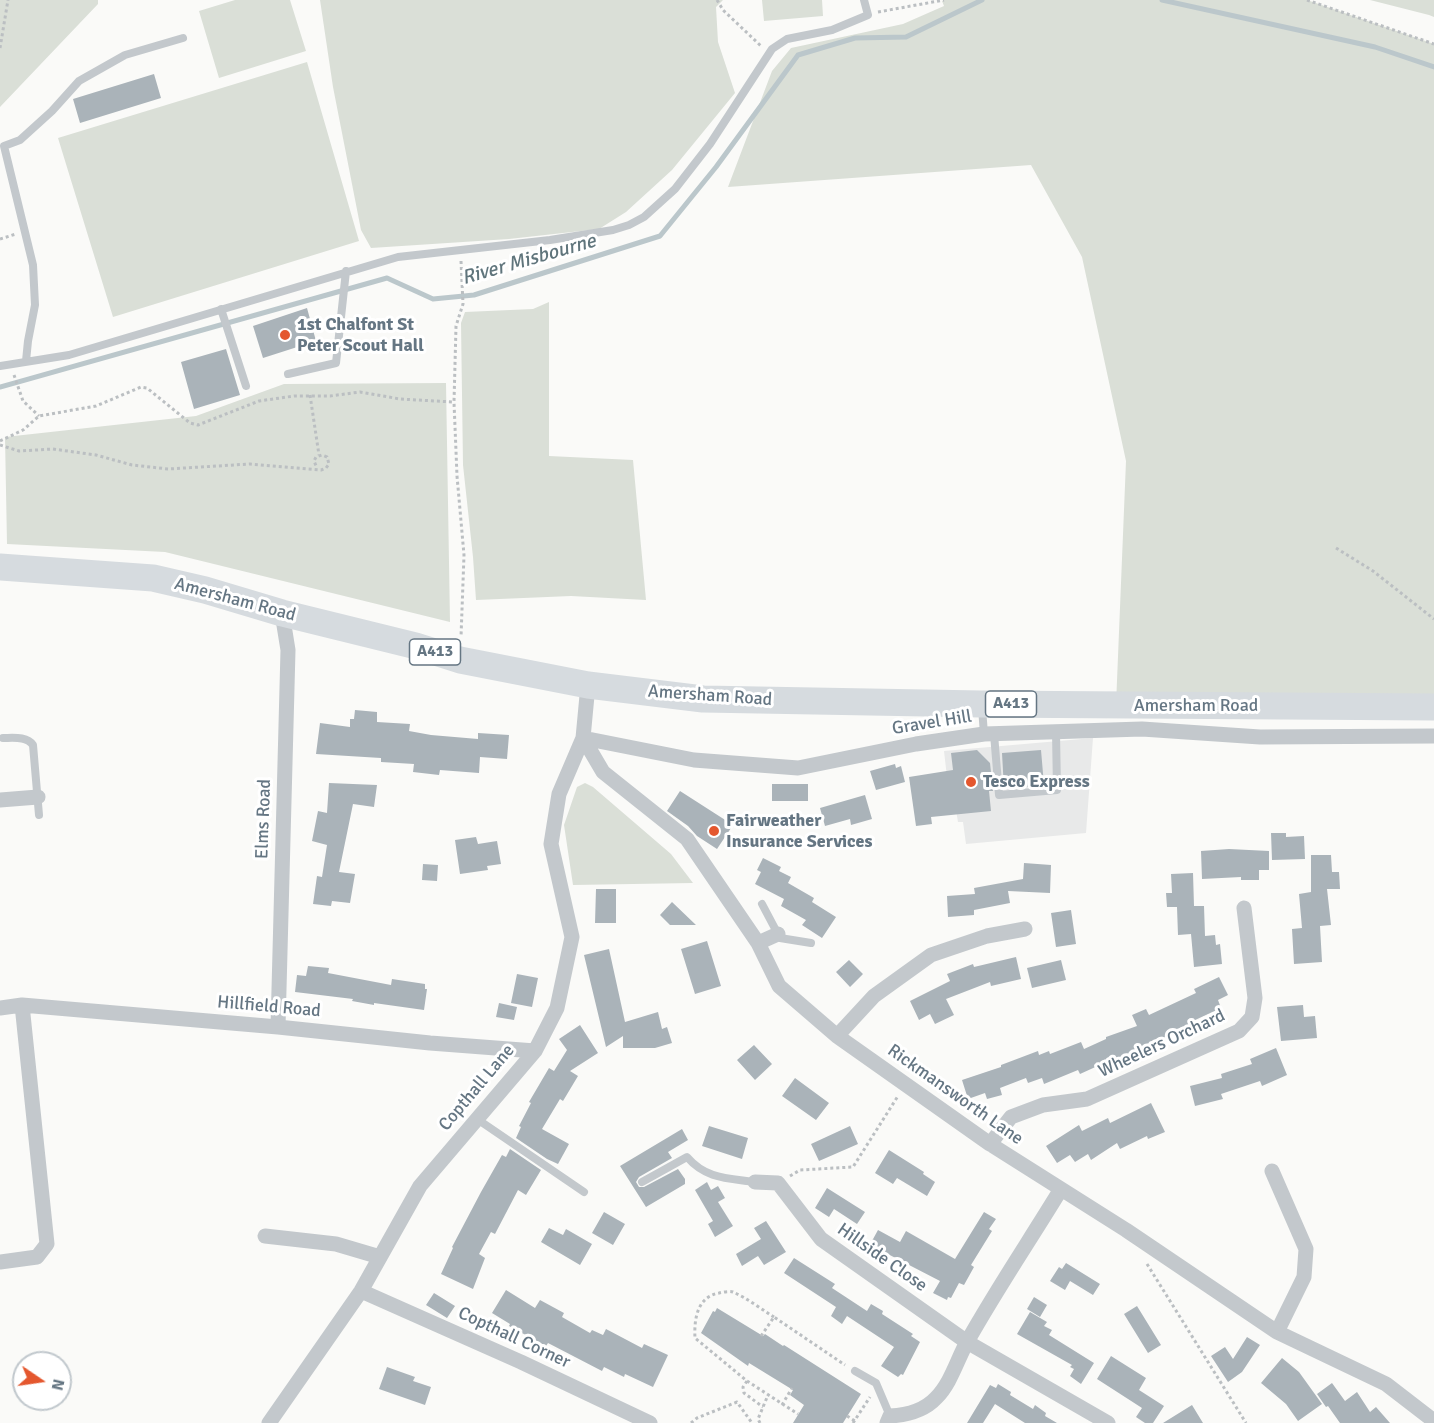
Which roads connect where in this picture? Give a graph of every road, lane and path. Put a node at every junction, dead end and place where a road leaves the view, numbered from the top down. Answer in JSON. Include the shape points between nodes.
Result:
{"nodes":[{"id":1,"x":8,"y":0,"type":"edge"},
{"id":2,"x":717,"y":0,"type":"edge"},
{"id":3,"x":864,"y":0,"type":"edge"},
{"id":4,"x":944,"y":0,"type":"edge"},
{"id":5,"x":1307,"y":0,"type":"edge"},
{"id":6,"x":868,"y":15,"type":"junction"},
{"id":7,"x":183,"y":38,"type":"dead end"},
{"id":8,"x":1434,"y":44,"type":"edge"},
{"id":9,"x":0,"y":48,"type":"edge"},
{"id":10,"x":769,"y":53,"type":"junction"},
{"id":11,"x":460,"y":250,"type":"junction"},
{"id":12,"x":346,"y":272,"type":"junction"},
{"id":13,"x":222,"y":309,"type":"junction"},
{"id":14,"x":26,"y":362,"type":"junction"},
{"id":15,"x":0,"y":366,"type":"edge"},
{"id":16,"x":288,"y":374,"type":"dead end"},
{"id":17,"x":14,"y":377,"type":"dead end"},
{"id":18,"x":246,"y":386,"type":"dead end"},
{"id":19,"x":310,"y":395,"type":"junction"},
{"id":20,"x":454,"y":402,"type":"junction"},
{"id":21,"x":39,"y":416,"type":"junction"},
{"id":22,"x":0,"y":443,"type":"edge"},
{"id":23,"x":319,"y":455,"type":"junction"},
{"id":24,"x":316,"y":468,"type":"junction"},
{"id":25,"x":1336,"y":548,"type":"dead end"},
{"id":26,"x":0,"y":567,"type":"edge"},
{"id":27,"x":282,"y":614,"type":"junction"},
{"id":28,"x":1434,"y":619,"type":"edge"},
{"id":29,"x":460,"y":660,"type":"junction"},
{"id":30,"x":588,"y":685,"type":"junction"},
{"id":31,"x":981,"y":704,"type":"junction"},
{"id":32,"x":1434,"y":707,"type":"edge"},
{"id":33,"x":1056,"y":732,"type":"junction"},
{"id":34,"x":989,"y":734,"type":"junction"},
{"id":35,"x":1434,"y":736,"type":"edge"},
{"id":36,"x":3,"y":738,"type":"dead end"},
{"id":37,"x":583,"y":738,"type":"junction"},
{"id":38,"x":38,"y":796,"type":"junction"},
{"id":39,"x":0,"y":800,"type":"edge"},
{"id":40,"x":39,"y":815,"type":"dead end"},
{"id":41,"x":762,"y":904,"type":"dead end"},
{"id":42,"x":1244,"y":908,"type":"dead end"},
{"id":43,"x":1025,"y":929,"type":"dead end"},
{"id":44,"x":778,"y":934,"type":"junction"},
{"id":45,"x":758,"y":943,"type":"junction"},
{"id":46,"x":811,"y":943,"type":"dead end"},
{"id":47,"x":22,"y":1005,"type":"junction"},
{"id":48,"x":0,"y":1008,"type":"edge"},
{"id":49,"x":278,"y":1027,"type":"junction"},
{"id":50,"x":837,"y":1036,"type":"junction"},
{"id":51,"x":535,"y":1051,"type":"junction"},
{"id":52,"x":905,"y":1085,"type":"junction"},
{"id":53,"x":477,"y":1119,"type":"junction"},
{"id":54,"x":990,"y":1144,"type":"junction"},
{"id":55,"x":1272,"y":1171,"type":"dead end"},
{"id":56,"x":642,"y":1182,"type":"dead end"},
{"id":57,"x":755,"y":1182,"type":"joint"},
{"id":58,"x":778,"y":1183,"type":"junction"},
{"id":59,"x":1061,"y":1189,"type":"junction"},
{"id":60,"x":584,"y":1192,"type":"dead end"},
{"id":61,"x":265,"y":1236,"type":"dead end"},
{"id":62,"x":380,"y":1257,"type":"junction"},
{"id":63,"x":1145,"y":1260,"type":"dead end"},
{"id":64,"x":0,"y":1262,"type":"edge"},
{"id":65,"x":361,"y":1291,"type":"junction"},
{"id":66,"x":774,"y":1317,"type":"junction"},
{"id":67,"x":1277,"y":1332,"type":"junction"},
{"id":68,"x":761,"y":1336,"type":"dead end"},
{"id":69,"x":967,"y":1342,"type":"junction"},
{"id":70,"x":855,"y":1371,"type":"joint"},
{"id":71,"x":747,"y":1381,"type":"junction"},
{"id":72,"x":792,"y":1388,"type":"dead end"},
{"id":73,"x":879,"y":1391,"type":"junction"},
{"id":74,"x":768,"y":1395,"type":"junction"},
{"id":75,"x":782,"y":1405,"type":"junction"},
{"id":76,"x":763,"y":1407,"type":"junction"},
{"id":77,"x":798,"y":1414,"type":"dead end"},
{"id":78,"x":847,"y":1416,"type":"dead end"},
{"id":79,"x":889,"y":1419,"type":"edge"},
{"id":80,"x":1434,"y":1421,"type":"edge"},
{"id":81,"x":854,"y":1422,"type":"edge"},
{"id":82,"x":269,"y":1423,"type":"edge"},
{"id":83,"x":650,"y":1423,"type":"edge"},
{"id":84,"x":691,"y":1423,"type":"edge"},
{"id":85,"x":752,"y":1423,"type":"edge"},
{"id":86,"x":760,"y":1423,"type":"edge"},
{"id":87,"x":1108,"y":1423,"type":"edge"},
{"id":88,"x":1246,"y":1423,"type":"edge"}],
"edges":[{"from":1,"to":9,"type":"path"},
{"from":2,"to":10,"type":"path"},
{"from":3,"to":6,"type":"lane"},
{"from":4,"to":6,"type":"path"},
{"from":5,"to":8,"type":"path"},
{"from":6,"to":10,"type":"lane","via":[[832,30],[787,39]]},
{"from":7,"to":14,"type":"lane","via":[[125,55],[79,81],[20,140],[4,146],[33,265],[35,305]]},
{"from":10,"to":11,"type":"lane","via":[[710,144],[675,189],[644,217],[613,230]]},
{"from":11,"to":12,"type":"lane","via":[[398,257]]},
{"from":11,"to":20,"type":"path","via":[[463,303],[456,326]]},
{"from":12,"to":13,"type":"lane"},
{"from":12,"to":16,"type":"lane","via":[[336,363]]},
{"from":13,"to":14,"type":"lane","via":[[69,355]]},
{"from":13,"to":18,"type":"lane"},
{"from":14,"to":15,"type":"lane"},
{"from":17,"to":21,"type":"path","via":[[23,401]]},
{"from":19,"to":20,"type":"path","via":[[360,392]]},
{"from":19,"to":21,"type":"path","via":[[259,401],[198,425],[144,387],[96,406]]},
{"from":19,"to":23,"type":"path"},
{"from":20,"to":29,"type":"path","via":[[464,555]]},
{"from":21,"to":22,"type":"path"},
{"from":22,"to":24,"type":"path","via":[[19,451],[53,449],[168,469],[250,464]]},
{"from":23,"to":24,"type":"path","via":[[314,461]]},
{"from":23,"to":24,"type":"path","via":[[327,457],[329,464],[323,469]]},
{"from":25,"to":28,"type":"path","via":[[1373,571]]},
{"from":26,"to":27,"type":"highway","name":"Amersham Road","number":"A413","via":[[153,578]]},
{"from":27,"to":29,"type":"highway","name":"Amersham Road","number":"A413"},
{"from":27,"to":49,"type":"street","name":"Elms Road","via":[[288,651]]},
{"from":29,"to":30,"type":"highway","name":"Amersham Road","number":"A413"},
{"from":30,"to":31,"type":"highway","name":"Amersham Road","number":"A413","via":[[703,699]]},
{"from":30,"to":37,"type":"street"},
{"from":31,"to":32,"type":"highway","name":"Amersham Road","number":"A413"},
{"from":31,"to":34,"type":"lane"},
{"from":33,"to":34,"type":"street","name":"Gravel Hill"},
{"from":33,"to":34,"type":"lane","via":[[1057,790],[999,795]]},
{"from":33,"to":35,"type":"street","name":"Gravel Hill","via":[[1142,729],[1260,737]]},
{"from":34,"to":37,"type":"street","name":"Gravel Hill","via":[[798,768],[694,760]]},
{"from":36,"to":38,"type":"lane","via":[[31,741]]},
{"from":37,"to":45,"type":"street","name":"Rickmansworth Lane","via":[[603,772],[687,839]]},
{"from":37,"to":51,"type":"street","name":"Copthall Lane","via":[[559,794],[551,844],[572,937],[557,1008]]},
{"from":38,"to":39,"type":"street"},
{"from":38,"to":40,"type":"lane"},
{"from":41,"to":44,"type":"lane"},
{"from":42,"to":54,"type":"street","name":"Wheelers Orchard","via":[[1255,998],[1252,1017],[1239,1031],[1087,1099],[1043,1105],[1011,1117]]},
{"from":43,"to":50,"type":"street","via":[[987,936],[931,954],[874,996]]},
{"from":44,"to":45,"type":"street"},
{"from":44,"to":46,"type":"lane","via":[[780,938]]},
{"from":45,"to":50,"type":"street","name":"Rickmansworth Lane","via":[[779,986]]},
{"from":47,"to":48,"type":"street","name":"Hillfield Road"},
{"from":47,"to":49,"type":"street","name":"Hillfield Road"},
{"from":47,"to":64,"type":"street","via":[[47,1244],[37,1257]]},
{"from":49,"to":51,"type":"street","name":"Hillfield Road"},
{"from":50,"to":52,"type":"street","name":"Rickmansworth Lane"},
{"from":51,"to":53,"type":"street","name":"Copthall Lane"},
{"from":52,"to":54,"type":"street","name":"Rickmansworth Lane"},
{"from":52,"to":58,"type":"path","via":[[854,1167],[800,1170]]},
{"from":53,"to":60,"type":"lane"},
{"from":53,"to":62,"type":"street","name":"Copthall Lane","via":[[420,1186]]},
{"from":54,"to":59,"type":"street","name":"Rickmansworth Lane"},
{"from":55,"to":67,"type":"street","via":[[1306,1249],[1304,1278]]},
{"from":56,"to":57,"type":"lane","via":[[687,1157],[715,1177]]},
{"from":57,"to":58,"type":"street"},
{"from":58,"to":69,"type":"street","name":"Hillside Close","via":[[820,1239]]},
{"from":59,"to":67,"type":"street","name":"Rickmansworth Lane"},
{"from":59,"to":69,"type":"street"},
{"from":61,"to":62,"type":"street","via":[[336,1244]]},
{"from":62,"to":65,"type":"street","name":"Copthall Lane"},
{"from":63,"to":88,"type":"path"},
{"from":65,"to":82,"type":"street","name":"Copthall Lane"},
{"from":65,"to":83,"type":"street","name":"Copthall Corner"},
{"from":66,"to":68,"type":"path"},
{"from":66,"to":70,"type":"path"},
{"from":66,"to":71,"type":"path","via":[[731,1292],[716,1293],[701,1302],[695,1338]]},
{"from":67,"to":80,"type":"street","name":"Rickmansworth Lane","via":[[1386,1384]]},
{"from":69,"to":79,"type":"street","via":[[938,1397],[929,1405]]},
{"from":69,"to":87,"type":"street","name":"Hillside Close"},
{"from":70,"to":73,"type":"lane","via":[[876,1383]]},
{"from":71,"to":74,"type":"path"},
{"from":71,"to":76,"type":"path","via":[[744,1393]]},
{"from":72,"to":75,"type":"path"},
{"from":73,"to":79,"type":"lane"},
{"from":73,"to":81,"type":"path","via":[[871,1396]]},
{"from":74,"to":75,"type":"path"},
{"from":74,"to":76,"type":"path"},
{"from":75,"to":77,"type":"path"},
{"from":76,"to":86,"type":"path"},
{"from":78,"to":81,"type":"path"},
{"from":84,"to":85,"type":"path","via":[[737,1402]]}]}
